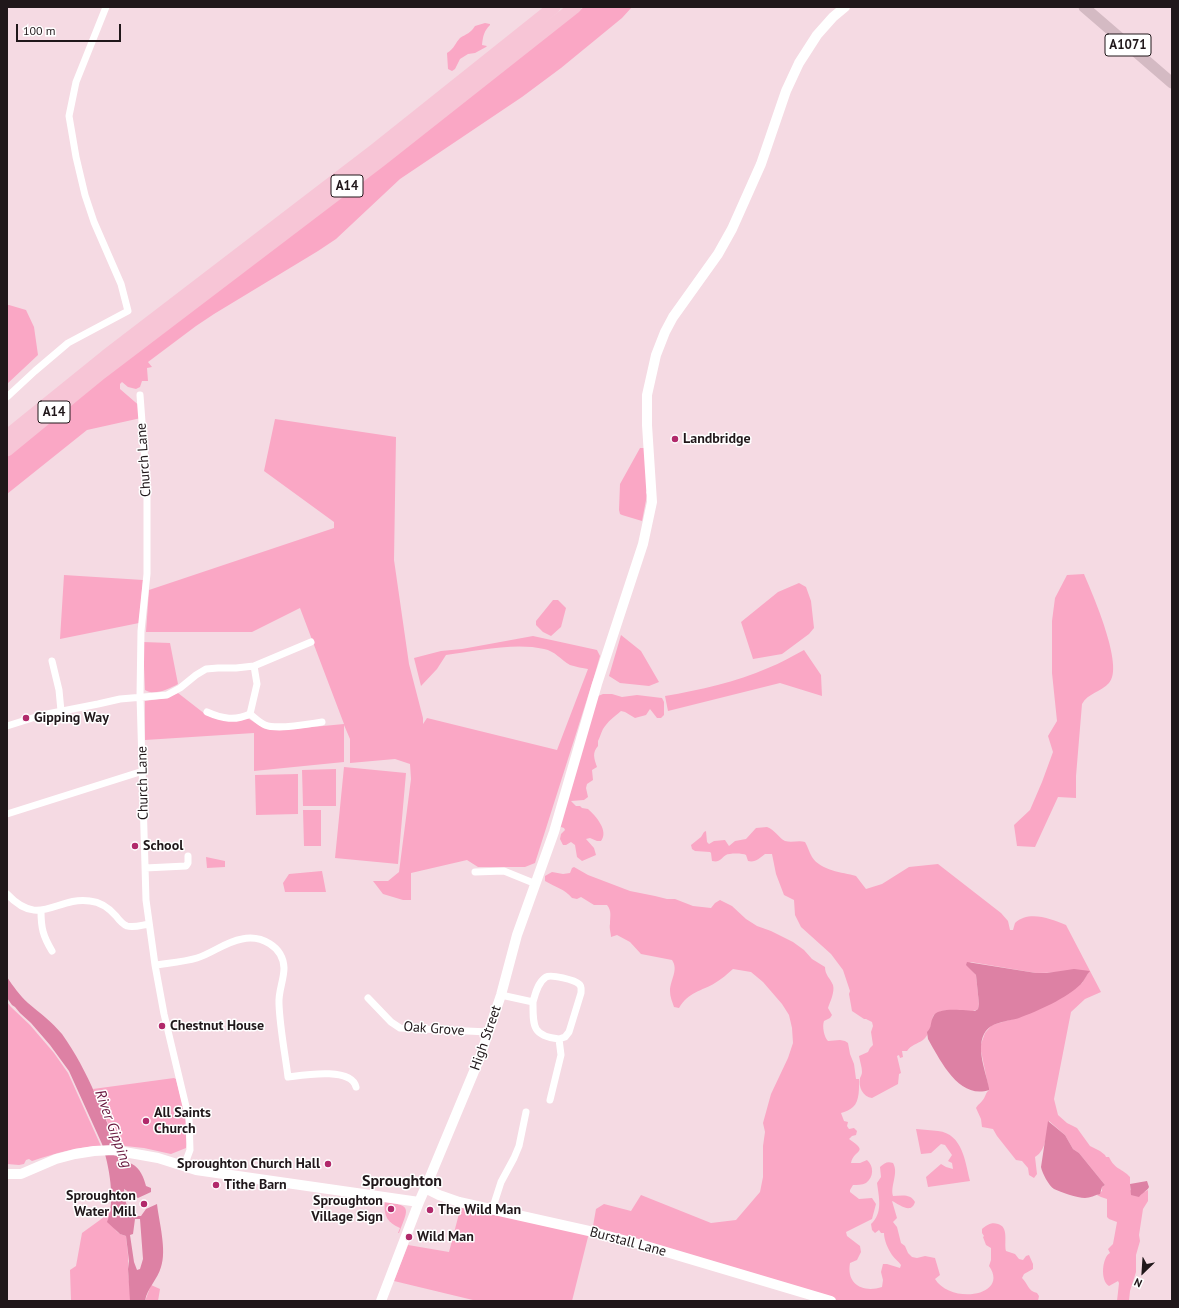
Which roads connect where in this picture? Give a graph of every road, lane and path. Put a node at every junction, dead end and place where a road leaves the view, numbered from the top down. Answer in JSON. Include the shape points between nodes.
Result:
{"nodes":[{"id":1,"x":106,"y":7,"type":"edge"},
{"id":2,"x":554,"y":7,"type":"edge"},
{"id":3,"x":575,"y":7,"type":"edge"},
{"id":4,"x":845,"y":7,"type":"edge"},
{"id":5,"x":1084,"y":7,"type":"edge"},
{"id":6,"x":1172,"y":83,"type":"edge"},
{"id":7,"x":105,"y":364,"type":"junction"},
{"id":8,"x":140,"y":395,"type":"dead end"},
{"id":9,"x":7,"y":397,"type":"edge"},
{"id":10,"x":7,"y":436,"type":"edge"},
{"id":11,"x":7,"y":450,"type":"edge"},
{"id":12,"x":311,"y":642,"type":"dead end"},
{"id":13,"x":52,"y":661,"type":"dead end"},
{"id":14,"x":254,"y":666,"type":"junction"},
{"id":15,"x":140,"y":696,"type":"junction"},
{"id":16,"x":61,"y":711,"type":"junction"},
{"id":17,"x":207,"y":712,"type":"dead end"},
{"id":18,"x":250,"y":714,"type":"junction"},
{"id":19,"x":322,"y":722,"type":"dead end"},
{"id":20,"x":7,"y":726,"type":"edge"},
{"id":21,"x":143,"y":771,"type":"junction"},
{"id":22,"x":7,"y":814,"type":"edge"},
{"id":23,"x":188,"y":856,"type":"dead end"},
{"id":24,"x":145,"y":868,"type":"junction"},
{"id":25,"x":474,"y":872,"type":"dead end"},
{"id":26,"x":536,"y":884,"type":"junction"},
{"id":27,"x":7,"y":894,"type":"edge"},
{"id":28,"x":40,"y":911,"type":"junction"},
{"id":29,"x":149,"y":924,"type":"junction"},
{"id":30,"x":52,"y":952,"type":"dead end"},
{"id":31,"x":155,"y":965,"type":"junction"},
{"id":32,"x":500,"y":995,"type":"junction"},
{"id":33,"x":368,"y":998,"type":"dead end"},
{"id":34,"x":533,"y":1002,"type":"junction"},
{"id":35,"x":489,"y":1032,"type":"junction"},
{"id":36,"x":559,"y":1039,"type":"junction"},
{"id":37,"x":356,"y":1087,"type":"dead end"},
{"id":38,"x":550,"y":1100,"type":"dead end"},
{"id":39,"x":526,"y":1112,"type":"dead end"},
{"id":40,"x":184,"y":1166,"type":"junction"},
{"id":41,"x":7,"y":1174,"type":"edge"},
{"id":42,"x":425,"y":1188,"type":"junction"},
{"id":43,"x":419,"y":1202,"type":"junction"},
{"id":44,"x":492,"y":1210,"type":"junction"},
{"id":45,"x":380,"y":1301,"type":"edge"},
{"id":46,"x":831,"y":1301,"type":"edge"}],
"edges":[{"from":1,"to":9,"type":"street","via":[[76,82],[69,116],[85,195],[121,284],[128,311],[68,343]]},
{"from":2,"to":7,"type":"highway","number":"A14"},
{"from":3,"to":7,"type":"highway","number":"A14","via":[[381,160]]},
{"from":4,"to":26,"type":"main road","name":"High Street","via":[[817,35],[799,63],[786,91],[761,164],[732,229],[718,254],[673,317],[656,355],[647,395],[652,490],[648,522]]},
{"from":5,"to":6,"type":"main road","number":"A1071"},
{"from":7,"to":10,"type":"highway","number":"A14"},
{"from":7,"to":11,"type":"highway","number":"A14"},
{"from":8,"to":15,"type":"street","name":"Church Lane","via":[[147,489],[147,574],[141,631]]},
{"from":12,"to":14,"type":"street"},
{"from":13,"to":16,"type":"street"},
{"from":14,"to":15,"type":"street","via":[[210,668],[200,672],[171,694],[156,697]]},
{"from":14,"to":18,"type":"street","via":[[257,684]]},
{"from":15,"to":16,"type":"street"},
{"from":15,"to":21,"type":"street","name":"Church Lane"},
{"from":16,"to":20,"type":"street"},
{"from":17,"to":18,"type":"street","via":[[232,719]]},
{"from":18,"to":19,"type":"street","via":[[270,727]]},
{"from":21,"to":22,"type":"street"},
{"from":21,"to":24,"type":"street","name":"Church Lane"},
{"from":23,"to":24,"type":"street","via":[[186,866]]},
{"from":24,"to":29,"type":"street","name":"Church Lane"},
{"from":25,"to":26,"type":"street","via":[[504,871]]},
{"from":26,"to":32,"type":"main road","name":"High Street","via":[[517,936]]},
{"from":27,"to":28,"type":"street","via":[[22,906]]},
{"from":28,"to":29,"type":"street","via":[[71,902],[91,901],[107,907],[126,926]]},
{"from":28,"to":30,"type":"street","via":[[41,928]]},
{"from":29,"to":31,"type":"street","name":"Church Lane"},
{"from":31,"to":37,"type":"street","via":[[198,958],[227,943],[243,939],[257,938],[266,942],[280,955],[284,968],[279,1004],[288,1077],[329,1074],[351,1080]]},
{"from":31,"to":40,"type":"street","name":"Church Lane","via":[[189,1120],[190,1150]]},
{"from":32,"to":34,"type":"street"},
{"from":32,"to":35,"type":"main road","name":"High Street"},
{"from":33,"to":35,"type":"street","name":"Oak Grove","via":[[400,1028]]},
{"from":34,"to":36,"type":"street","via":[[535,1029],[540,1034]]},
{"from":34,"to":36,"type":"street","via":[[545,977],[550,975],[579,983],[581,993],[569,1032]]},
{"from":35,"to":42,"type":"main road","name":"High Street"},
{"from":36,"to":38,"type":"street","via":[[561,1056]]},
{"from":39,"to":44,"type":"street","via":[[520,1146],[501,1182]]},
{"from":40,"to":41,"type":"main road","via":[[125,1151],[100,1150],[56,1159],[21,1174]]},
{"from":40,"to":43,"type":"main road","via":[[196,1170]]},
{"from":42,"to":43,"type":"main road","name":"High Street"},
{"from":42,"to":44,"type":"main road","name":"Burstall Lane","via":[[450,1199]]},
{"from":43,"to":45,"type":"main road","name":"High Street"},
{"from":44,"to":46,"type":"main road","name":"Burstall Lane","via":[[646,1246]]}]}
